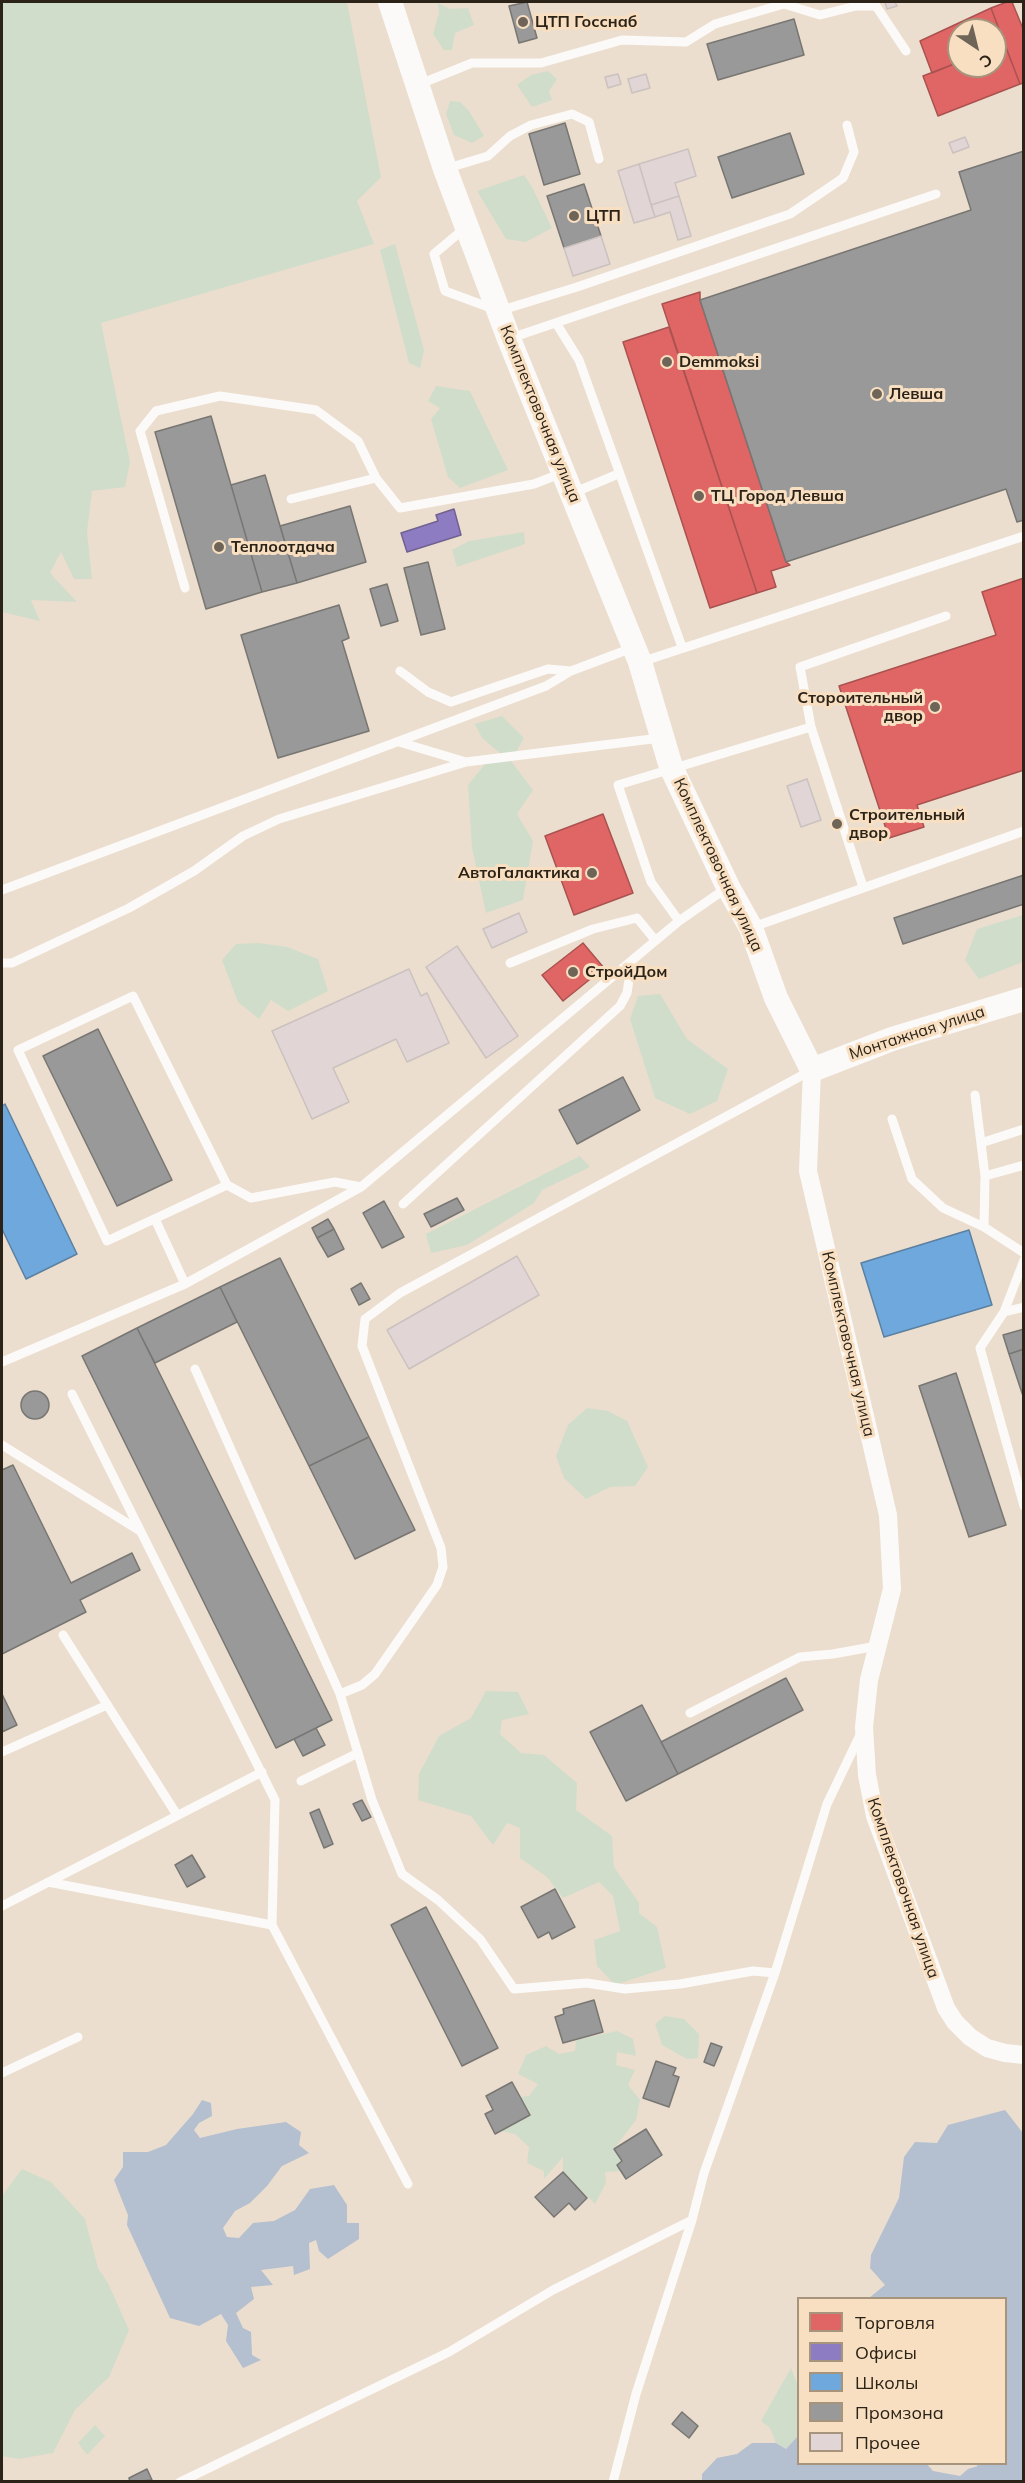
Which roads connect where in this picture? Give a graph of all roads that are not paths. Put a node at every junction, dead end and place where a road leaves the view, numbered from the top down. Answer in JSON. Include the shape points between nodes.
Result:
{"nodes":[{"id":1,"x":390,"y":2,"type":"edge"},
{"id":2,"x":906,"y":51,"type":"dead end"},
{"id":3,"x":417,"y":85,"type":"junction"},
{"id":4,"x":848,"y":125,"type":"dead end"},
{"id":5,"x":599,"y":159,"type":"dead end"},
{"id":6,"x":446,"y":170,"type":"junction"},
{"id":7,"x":936,"y":194,"type":"dead end"},
{"id":8,"x":467,"y":226,"type":"junction"},
{"id":9,"x":499,"y":311,"type":"junction"},
{"id":10,"x":556,"y":323,"type":"junction"},
{"id":11,"x":509,"y":339,"type":"junction"},
{"id":12,"x":618,"y":474,"type":"junction"},
{"id":13,"x":376,"y":477,"type":"junction"},
{"id":14,"x":568,"y":483,"type":"junction"},
{"id":15,"x":291,"y":499,"type":"dead end"},
{"id":16,"x":1023,"y":536,"type":"edge"},
{"id":17,"x":185,"y":588,"type":"dead end"},
{"id":18,"x":946,"y":616,"type":"dead end"},
{"id":19,"x":682,"y":647,"type":"junction"},
{"id":20,"x":637,"y":655,"type":"junction"},
{"id":21,"x":400,"y":671,"type":"dead end"},
{"id":22,"x":571,"y":671,"type":"junction"},
{"id":23,"x":811,"y":727,"type":"junction"},
{"id":24,"x":663,"y":738,"type":"junction"},
{"id":25,"x":399,"y":742,"type":"junction"},
{"id":26,"x":466,"y":762,"type":"junction"},
{"id":27,"x":671,"y":767,"type":"junction"},
{"id":28,"x":1023,"y":831,"type":"edge"},
{"id":29,"x":728,"y":887,"type":"junction"},
{"id":30,"x":863,"y":887,"type":"junction"},
{"id":31,"x":2,"y":890,"type":"edge"},
{"id":32,"x":679,"y":921,"type":"junction"},
{"id":33,"x":751,"y":928,"type":"junction"},
{"id":34,"x":655,"y":940,"type":"junction"},
{"id":35,"x":632,"y":960,"type":"junction"},
{"id":36,"x":2,"y":963,"type":"edge"},
{"id":37,"x":510,"y":963,"type":"dead end"},
{"id":38,"x":1023,"y":999,"type":"edge"},
{"id":39,"x":812,"y":1070,"type":"junction"},
{"id":40,"x":975,"y":1095,"type":"dead end"},
{"id":41,"x":891,"y":1119,"type":"dead end"},
{"id":42,"x":1023,"y":1129,"type":"edge"},
{"id":43,"x":981,"y":1143,"type":"junction"},
{"id":44,"x":1023,"y":1165,"type":"edge"},
{"id":45,"x":985,"y":1176,"type":"junction"},
{"id":46,"x":227,"y":1185,"type":"junction"},
{"id":47,"x":360,"y":1187,"type":"junction"},
{"id":48,"x":403,"y":1204,"type":"dead end"},
{"id":49,"x":155,"y":1219,"type":"junction"},
{"id":50,"x":984,"y":1227,"type":"junction"},
{"id":51,"x":1023,"y":1253,"type":"edge"},
{"id":52,"x":1023,"y":1260,"type":"edge"},
{"id":53,"x":185,"y":1284,"type":"junction"},
{"id":54,"x":1023,"y":1307,"type":"edge"},
{"id":55,"x":1004,"y":1312,"type":"junction"},
{"id":56,"x":2,"y":1362,"type":"edge"},
{"id":57,"x":195,"y":1369,"type":"dead end"},
{"id":58,"x":72,"y":1394,"type":"dead end"},
{"id":59,"x":2,"y":1444,"type":"edge"},
{"id":60,"x":1023,"y":1506,"type":"edge"},
{"id":61,"x":142,"y":1533,"type":"junction"},
{"id":62,"x":63,"y":1635,"type":"dead end"},
{"id":63,"x":877,"y":1646,"type":"junction"},
{"id":64,"x":340,"y":1694,"type":"junction"},
{"id":65,"x":107,"y":1705,"type":"junction"},
{"id":66,"x":690,"y":1713,"type":"dead end"},
{"id":67,"x":864,"y":1727,"type":"junction"},
{"id":68,"x":2,"y":1752,"type":"edge"},
{"id":69,"x":358,"y":1754,"type":"junction"},
{"id":70,"x":262,"y":1772,"type":"junction"},
{"id":71,"x":301,"y":1781,"type":"dead end"},
{"id":72,"x":177,"y":1815,"type":"junction"},
{"id":73,"x":48,"y":1882,"type":"junction"},
{"id":74,"x":2,"y":1906,"type":"edge"},
{"id":75,"x":272,"y":1925,"type":"junction"},
{"id":76,"x":775,"y":1973,"type":"junction"},
{"id":77,"x":78,"y":2037,"type":"dead end"},
{"id":78,"x":1023,"y":2055,"type":"edge"},
{"id":79,"x":2,"y":2073,"type":"edge"},
{"id":80,"x":408,"y":2184,"type":"dead end"},
{"id":81,"x":692,"y":2220,"type":"junction"},
{"id":82,"x":180,"y":2481,"type":"edge"},
{"id":83,"x":613,"y":2481,"type":"edge"}],
"edges":[{"from":1,"to":3,"type":"street","name":"Комплектовочная улица"},
{"from":2,"to":3,"type":"lane","via":[[876,6],[856,6],[820,15],[784,4],[715,24],[686,42],[622,40],[541,63],[472,63]]},
{"from":3,"to":6,"type":"street","name":"Комплектовочная улица"},
{"from":4,"to":9,"type":"lane","via":[[854,152],[843,178],[790,214]]},
{"from":5,"to":6,"type":"lane","via":[[589,122],[572,114],[531,125],[510,136],[488,156]]},
{"from":6,"to":8,"type":"street","name":"Комплектовочная улица"},
{"from":7,"to":10,"type":"lane"},
{"from":8,"to":9,"type":"street","name":"Комплектовочная улица"},
{"from":8,"to":9,"type":"lane","via":[[434,254],[445,291]]},
{"from":9,"to":11,"type":"street","name":"Комплектовочная улица"},
{"from":10,"to":11,"type":"lane"},
{"from":10,"to":12,"type":"lane","via":[[579,360]]},
{"from":11,"to":14,"type":"street","name":"Комплектовочная улица"},
{"from":12,"to":14,"type":"lane"},
{"from":12,"to":19,"type":"lane"},
{"from":13,"to":14,"type":"lane","via":[[400,508],[534,483]]},
{"from":13,"to":15,"type":"lane"},
{"from":13,"to":17,"type":"lane","via":[[358,441],[316,410],[220,396],[156,411],[140,431]]},
{"from":14,"to":20,"type":"street","name":"Комплектовочная улица"},
{"from":16,"to":19,"type":"lane"},
{"from":18,"to":23,"type":"lane","via":[[800,667]]},
{"from":19,"to":20,"type":"lane"},
{"from":20,"to":22,"type":"lane"},
{"from":20,"to":24,"type":"street","name":"Комплектовочная улица"},
{"from":21,"to":22,"type":"lane","via":[[428,692],[451,702],[548,669]]},
{"from":22,"to":25,"type":"lane","via":[[546,686]]},
{"from":23,"to":27,"type":"lane"},
{"from":23,"to":30,"type":"lane"},
{"from":24,"to":26,"type":"lane"},
{"from":24,"to":27,"type":"street","name":"Комплектовочная улица"},
{"from":25,"to":26,"type":"lane"},
{"from":25,"to":31,"type":"lane"},
{"from":26,"to":36,"type":"lane","via":[[279,819],[243,836],[194,871],[129,908],[12,963]]},
{"from":27,"to":29,"type":"street","name":"Комплектовочная улица"},
{"from":27,"to":32,"type":"lane","via":[[618,785],[651,882]]},
{"from":28,"to":30,"type":"lane"},
{"from":29,"to":32,"type":"lane"},
{"from":29,"to":33,"type":"street","name":"Комплектовочная улица"},
{"from":30,"to":33,"type":"lane"},
{"from":32,"to":34,"type":"lane"},
{"from":33,"to":39,"type":"street","name":"Комплектовочная улица","via":[[776,998]]},
{"from":34,"to":35,"type":"lane"},
{"from":34,"to":37,"type":"lane","via":[[637,918],[593,929]]},
{"from":35,"to":47,"type":"lane"},
{"from":35,"to":48,"type":"lane","via":[[627,993],[620,1006]]},
{"from":38,"to":39,"type":"street","name":"Монтажная улица","via":[[892,1039]]},
{"from":39,"to":63,"type":"street","name":"Комплектовочная улица","via":[[808,1171],[888,1515],[892,1590]]},
{"from":39,"to":64,"type":"lane","via":[[400,1293],[365,1319],[362,1346],[441,1548],[443,1568],[437,1585],[375,1674],[362,1685]]},
{"from":40,"to":43,"type":"lane"},
{"from":41,"to":50,"type":"lane","via":[[912,1179],[943,1208]]},
{"from":42,"to":43,"type":"lane"},
{"from":43,"to":45,"type":"lane"},
{"from":44,"to":45,"type":"lane"},
{"from":45,"to":50,"type":"lane"},
{"from":46,"to":47,"type":"lane","via":[[251,1198],[335,1182]]},
{"from":46,"to":49,"type":"lane"},
{"from":46,"to":49,"type":"lane","via":[[133,996],[18,1050],[107,1241]]},
{"from":47,"to":53,"type":"lane"},
{"from":49,"to":53,"type":"lane"},
{"from":50,"to":51,"type":"lane"},
{"from":52,"to":55,"type":"lane"},
{"from":53,"to":56,"type":"lane"},
{"from":54,"to":55,"type":"lane"},
{"from":55,"to":60,"type":"lane","via":[[980,1348]]},
{"from":57,"to":64,"type":"lane"},
{"from":58,"to":61,"type":"lane"},
{"from":59,"to":61,"type":"lane"},
{"from":61,"to":70,"type":"lane"},
{"from":62,"to":65,"type":"lane"},
{"from":63,"to":66,"type":"lane","via":[[800,1657]]},
{"from":63,"to":67,"type":"street","name":"Комплектовочная улица","via":[[868,1680]]},
{"from":64,"to":69,"type":"lane"},
{"from":65,"to":68,"type":"lane"},
{"from":65,"to":72,"type":"lane"},
{"from":67,"to":76,"type":"lane","via":[[826,1804]]},
{"from":67,"to":78,"type":"street","name":"Комплектовочная улица","via":[[875,1816],[946,2008],[970,2037],[987,2048]]},
{"from":69,"to":71,"type":"lane"},
{"from":69,"to":76,"type":"lane","via":[[402,1874],[438,1900],[480,1939],[514,1989],[587,1983],[626,1989],[753,1971]]},
{"from":70,"to":72,"type":"lane"},
{"from":70,"to":75,"type":"lane","via":[[275,1800]]},
{"from":72,"to":73,"type":"lane"},
{"from":73,"to":74,"type":"lane"},
{"from":73,"to":75,"type":"lane"},
{"from":75,"to":80,"type":"lane"},
{"from":76,"to":81,"type":"lane","via":[[704,2173]]},
{"from":77,"to":79,"type":"lane"},
{"from":81,"to":82,"type":"lane","via":[[553,2290],[449,2352]]},
{"from":81,"to":83,"type":"lane","via":[[636,2394]]}]}
